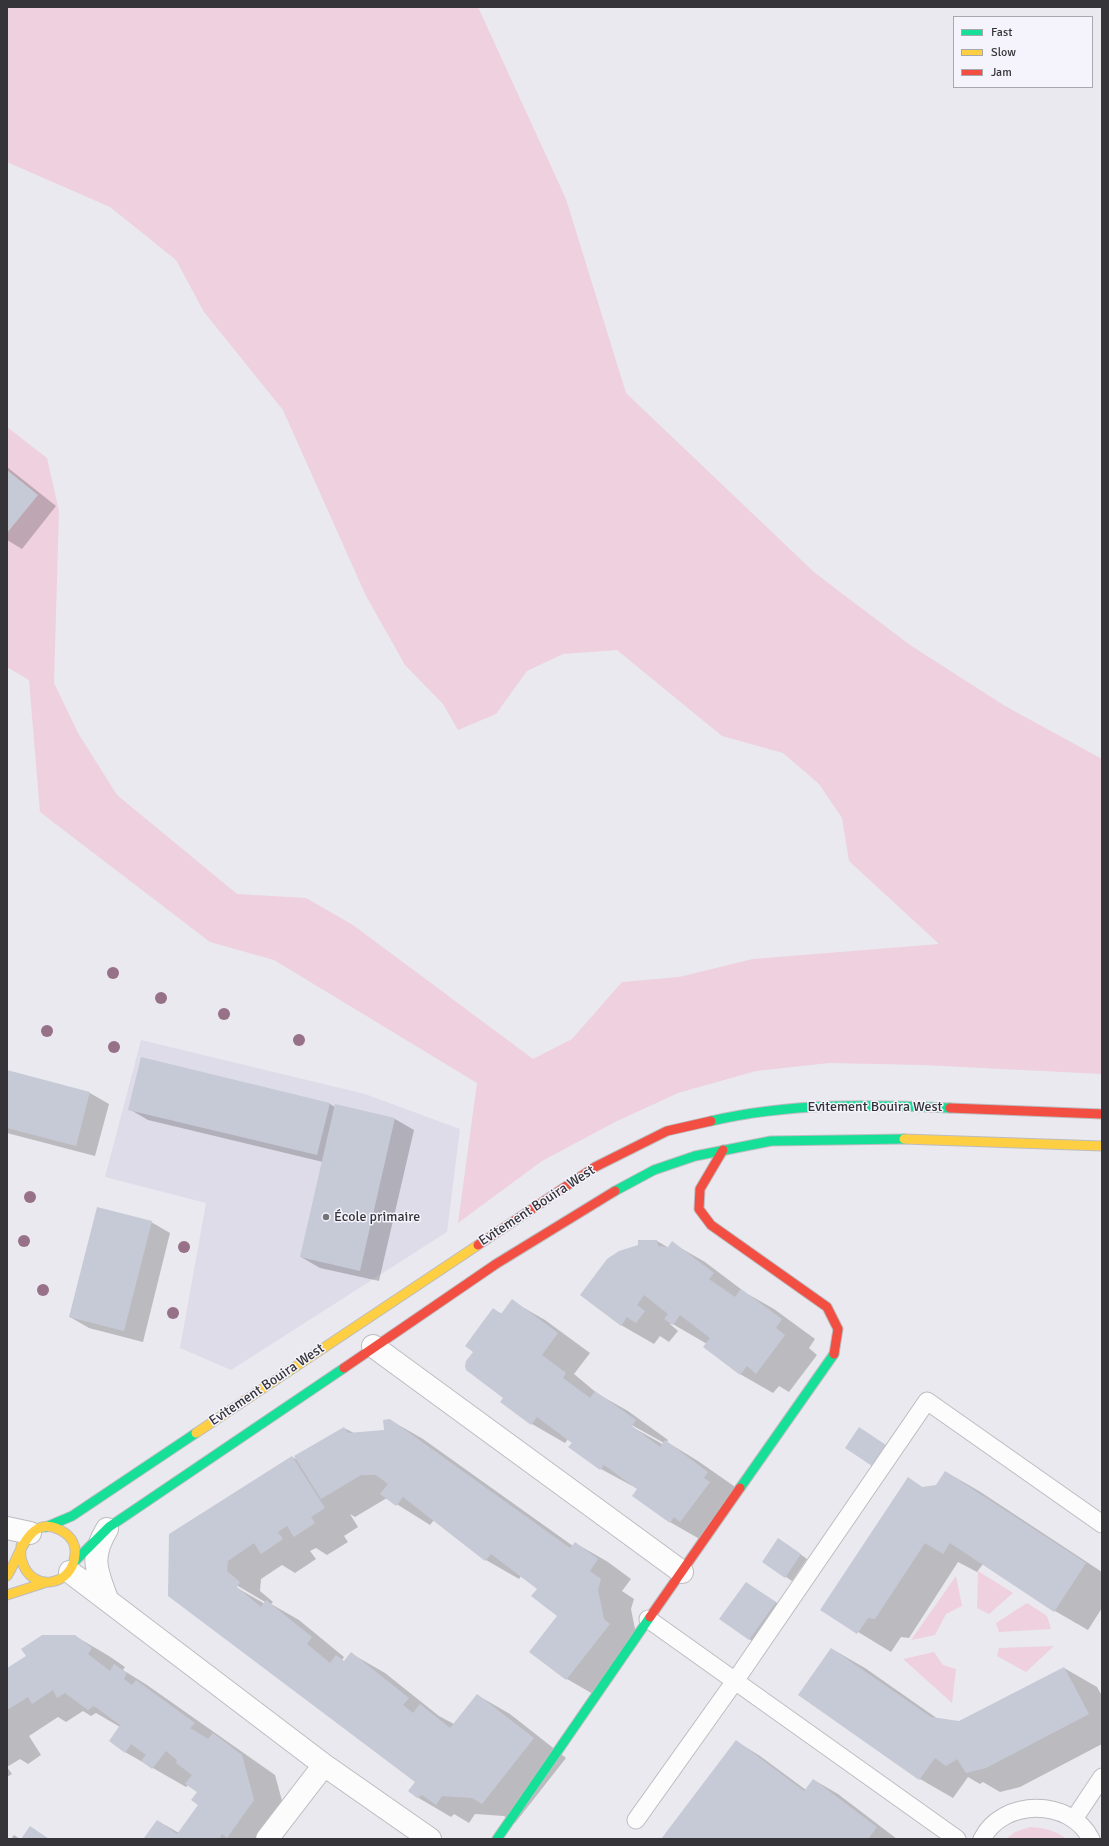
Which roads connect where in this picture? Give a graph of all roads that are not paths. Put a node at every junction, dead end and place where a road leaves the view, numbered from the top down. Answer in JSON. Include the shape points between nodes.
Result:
{"nodes":[{"id":1,"x":1102,"y":1114,"type":"edge"},
{"id":2,"x":1102,"y":1146,"type":"edge"},
{"id":3,"x":723,"y":1150,"type":"junction"},
{"id":4,"x":373,"y":1346,"type":"junction"},
{"id":5,"x":1102,"y":1524,"type":"edge"},
{"id":6,"x":109,"y":1527,"type":"junction"},
{"id":7,"x":7,"y":1528,"type":"edge"},
{"id":8,"x":32,"y":1535,"type":"junction"},
{"id":9,"x":73,"y":1566,"type":"junction"},
{"id":10,"x":682,"y":1572,"type":"junction"},
{"id":11,"x":7,"y":1576,"type":"edge"},
{"id":12,"x":44,"y":1583,"type":"junction"},
{"id":13,"x":7,"y":1595,"type":"edge"},
{"id":14,"x":106,"y":1599,"type":"junction"},
{"id":15,"x":648,"y":1619,"type":"junction"},
{"id":16,"x":735,"y":1681,"type":"junction"},
{"id":17,"x":324,"y":1765,"type":"junction"},
{"id":18,"x":1102,"y":1777,"type":"edge"},
{"id":19,"x":1074,"y":1819,"type":"junction"},
{"id":20,"x":636,"y":1820,"type":"dead end"},
{"id":21,"x":267,"y":1839,"type":"edge"},
{"id":22,"x":430,"y":1839,"type":"edge"},
{"id":23,"x":497,"y":1839,"type":"edge"},
{"id":24,"x":957,"y":1839,"type":"edge"},
{"id":25,"x":982,"y":1839,"type":"edge"},
{"id":26,"x":1091,"y":1839,"type":"edge"}],
"edges":[{"from":1,"to":8,"type":"main road","name":"Evitement Bouira West","via":[[825,1104],[740,1114],[667,1131],[595,1167],[72,1516]]},
{"from":2,"to":3,"type":"main road","name":"Evitement Bouira West","via":[[890,1139],[771,1141]]},
{"from":3,"to":4,"type":"main road","name":"Evitement Bouira West","via":[[695,1156],[654,1170],[612,1192],[496,1264]]},
{"from":3,"to":10,"type":"main road","via":[[700,1189],[699,1209],[711,1225],[827,1308],[838,1328],[834,1355]]},
{"from":4,"to":6,"type":"main road","name":"Evitement Bouira West"},
{"from":4,"to":10,"type":"street"},
{"from":5,"to":16,"type":"lane","via":[[927,1402]]},
{"from":6,"to":9,"type":"main road","name":"Evitement Bouira West"},
{"from":6,"to":14,"type":"street","via":[[98,1544],[96,1560]]},
{"from":7,"to":8,"type":"street"},
{"from":8,"to":9,"type":"main road","via":[[62,1531],[74,1544]]},
{"from":8,"to":11,"type":"main road"},
{"from":8,"to":12,"type":"main road","via":[[19,1556],[27,1574]]},
{"from":9,"to":12,"type":"main road","via":[[59,1581]]},
{"from":9,"to":14,"type":"street"},
{"from":10,"to":15,"type":"main road"},
{"from":12,"to":13,"type":"main road"},
{"from":14,"to":17,"type":"street"},
{"from":15,"to":16,"type":"lane"},
{"from":15,"to":23,"type":"main road"},
{"from":16,"to":20,"type":"lane"},
{"from":16,"to":24,"type":"lane"},
{"from":17,"to":21,"type":"street"},
{"from":17,"to":22,"type":"street"},
{"from":18,"to":19,"type":"lane"},
{"from":19,"to":25,"type":"lane","via":[[1056,1811],[1036,1807],[1016,1811],[999,1820]]},
{"from":19,"to":26,"type":"lane"}]}
